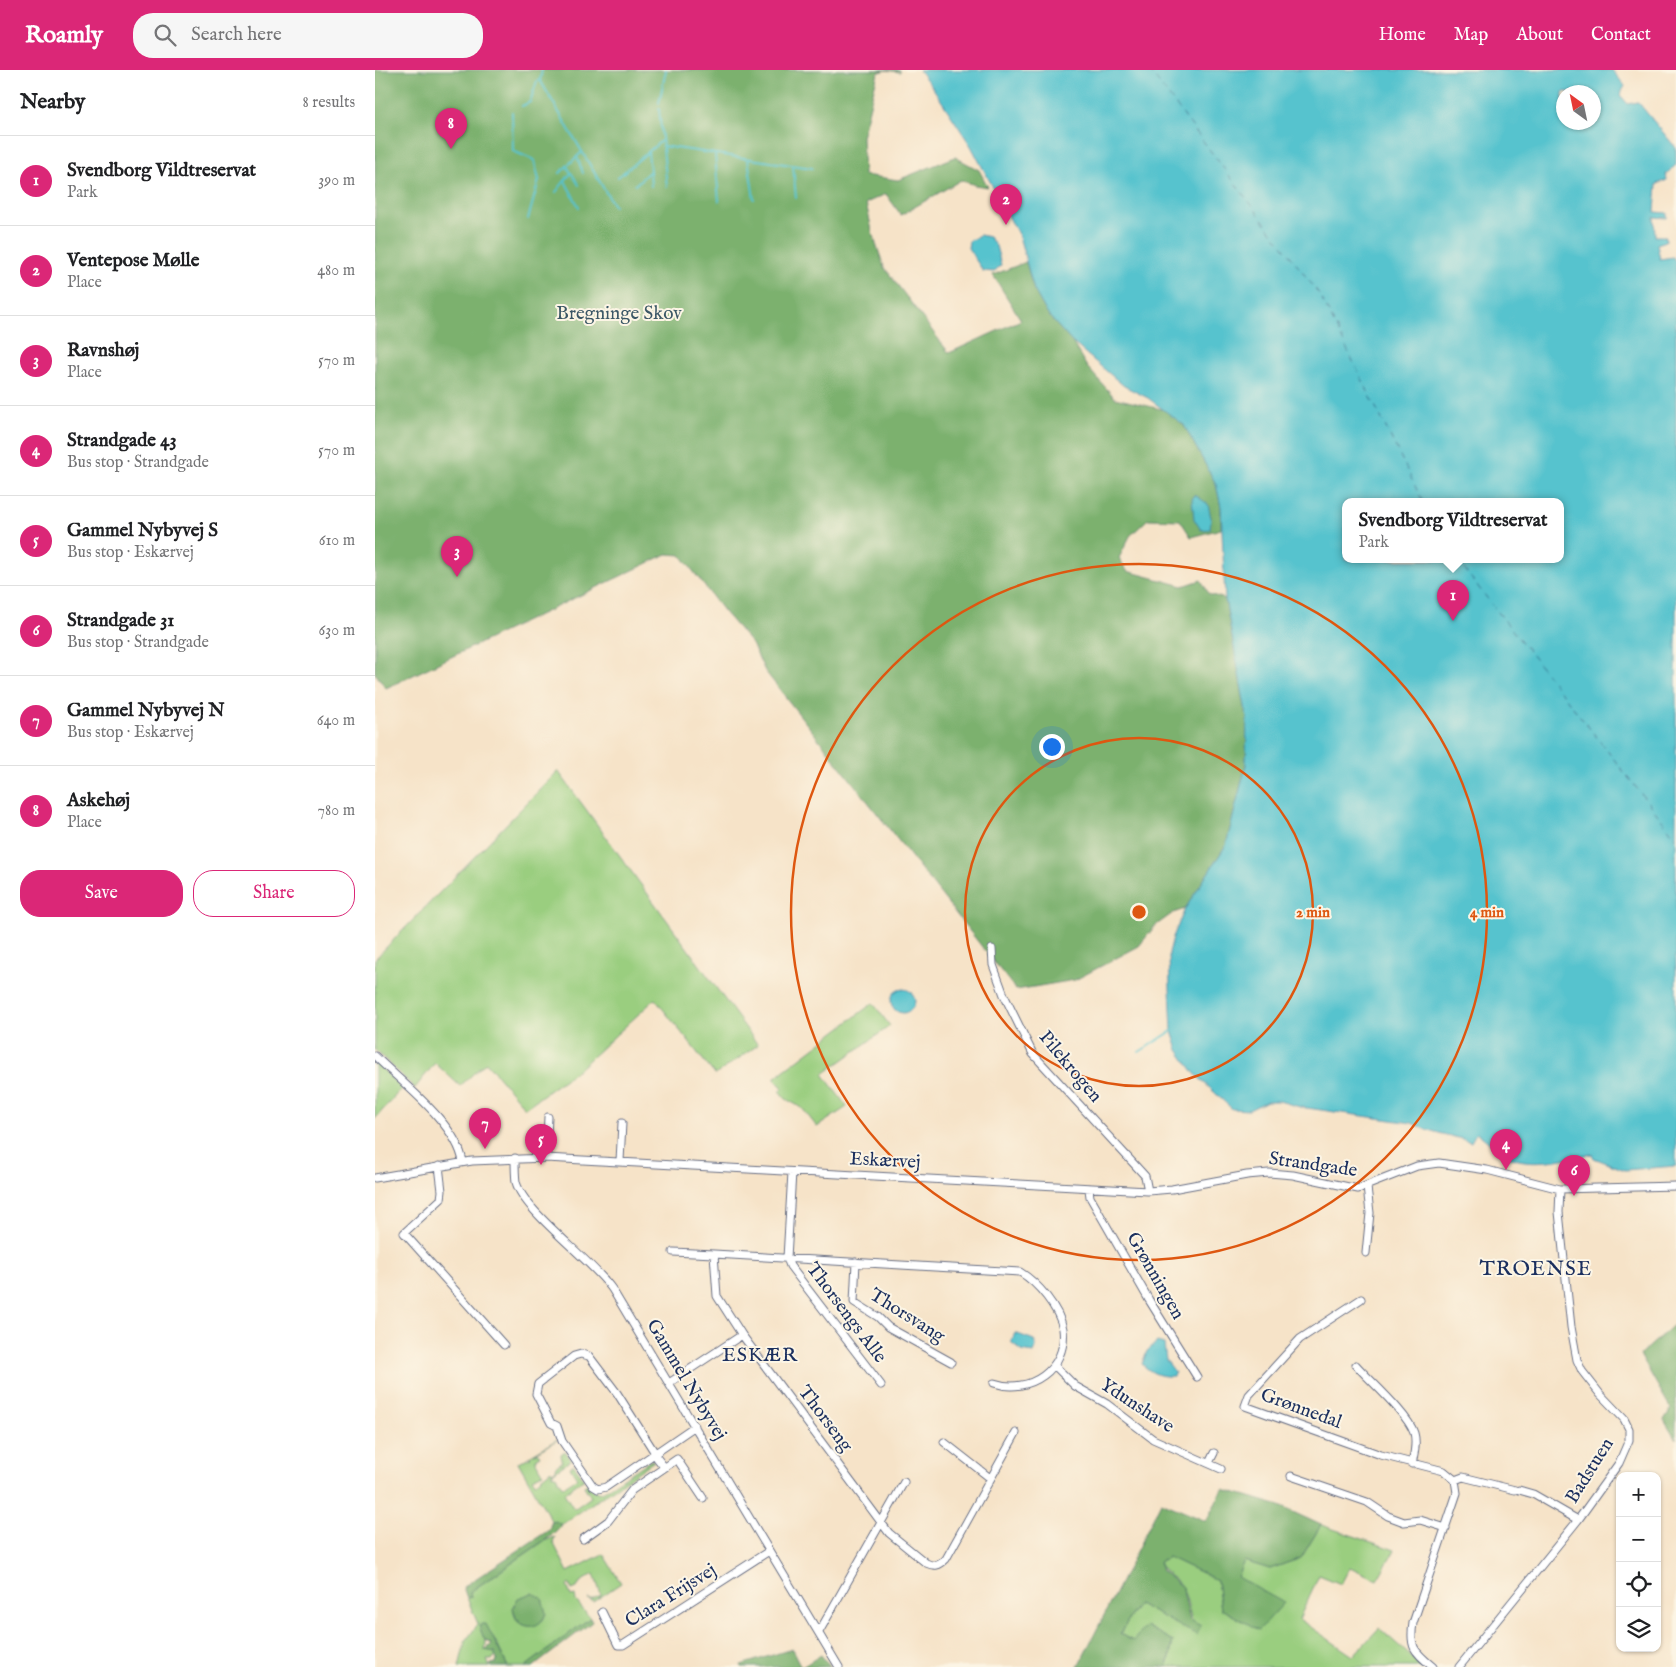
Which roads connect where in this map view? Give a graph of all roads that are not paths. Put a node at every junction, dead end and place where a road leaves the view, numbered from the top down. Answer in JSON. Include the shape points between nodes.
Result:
{"nodes":[{"id":1,"x":992,"y":949,"type":"dead end"},
{"id":2,"x":375,"y":1056,"type":"edge"},
{"id":3,"x":548,"y":1117,"type":"dead end"},
{"id":4,"x":623,"y":1122,"type":"dead end"},
{"id":5,"x":515,"y":1158,"type":"junction"},
{"id":6,"x":546,"y":1158,"type":"junction"},
{"id":7,"x":620,"y":1161,"type":"junction"},
{"id":8,"x":463,"y":1162,"type":"junction"},
{"id":9,"x":439,"y":1166,"type":"junction"},
{"id":10,"x":792,"y":1172,"type":"junction"},
{"id":11,"x":375,"y":1178,"type":"edge"},
{"id":12,"x":1676,"y":1186,"type":"edge"},
{"id":13,"x":1367,"y":1187,"type":"junction"},
{"id":14,"x":1089,"y":1189,"type":"junction"},
{"id":15,"x":1560,"y":1190,"type":"junction"},
{"id":16,"x":1148,"y":1191,"type":"junction"},
{"id":17,"x":673,"y":1252,"type":"dead end"},
{"id":18,"x":1366,"y":1253,"type":"dead end"},
{"id":19,"x":714,"y":1254,"type":"junction"},
{"id":20,"x":787,"y":1258,"type":"junction"},
{"id":21,"x":856,"y":1262,"type":"junction"},
{"id":22,"x":1361,"y":1300,"type":"dead end"},
{"id":23,"x":743,"y":1335,"type":"junction"},
{"id":24,"x":504,"y":1344,"type":"dead end"},
{"id":25,"x":951,"y":1362,"type":"dead end"},
{"id":26,"x":1055,"y":1365,"type":"junction"},
{"id":27,"x":1356,"y":1365,"type":"dead end"},
{"id":28,"x":1197,"y":1377,"type":"dead end"},
{"id":29,"x":995,"y":1382,"type":"dead end"},
{"id":30,"x":669,"y":1383,"type":"junction"},
{"id":31,"x":881,"y":1385,"type":"dead end"},
{"id":32,"x":695,"y":1426,"type":"junction"},
{"id":33,"x":1016,"y":1433,"type":"dead end"},
{"id":34,"x":944,"y":1442,"type":"dead end"},
{"id":35,"x":654,"y":1453,"type":"junction"},
{"id":36,"x":1214,"y":1453,"type":"dead end"},
{"id":37,"x":1209,"y":1464,"type":"junction"},
{"id":38,"x":1412,"y":1464,"type":"junction"},
{"id":39,"x":664,"y":1467,"type":"junction"},
{"id":40,"x":1221,"y":1469,"type":"dead end"},
{"id":41,"x":1291,"y":1476,"type":"dead end"},
{"id":42,"x":990,"y":1478,"type":"junction"},
{"id":43,"x":1455,"y":1480,"type":"junction"},
{"id":44,"x":904,"y":1482,"type":"dead end"},
{"id":45,"x":1517,"y":1490,"type":"joint"},
{"id":46,"x":703,"y":1498,"type":"dead end"},
{"id":47,"x":1578,"y":1520,"type":"junction"},
{"id":48,"x":881,"y":1522,"type":"junction"},
{"id":49,"x":1446,"y":1528,"type":"junction"},
{"id":50,"x":583,"y":1539,"type":"dead end"},
{"id":51,"x":769,"y":1551,"type":"junction"},
{"id":52,"x":602,"y":1612,"type":"dead end"},
{"id":53,"x":819,"y":1632,"type":"junction"},
{"id":54,"x":839,"y":1667,"type":"edge"},
{"id":55,"x":1433,"y":1667,"type":"edge"},
{"id":56,"x":1459,"y":1667,"type":"edge"}],
"edges":[{"from":1,"to":16,"type":"street","name":"Pilekrogen","via":[[993,965],[1004,995],[1033,1054],[1145,1176]]},
{"from":2,"to":8,"type":"street","via":[[445,1125],[459,1146]]},
{"from":3,"to":6,"type":"street"},
{"from":4,"to":7,"type":"street"},
{"from":5,"to":6,"type":"street","name":"Eskærvej"},
{"from":5,"to":8,"type":"street","name":"Eskærvej"},
{"from":5,"to":30,"type":"street","name":"Gammel Nybyvej","via":[[517,1182],[527,1202],[605,1279]]},
{"from":6,"to":7,"type":"street","name":"Eskærvej"},
{"from":7,"to":10,"type":"street","name":"Eskærvej"},
{"from":8,"to":9,"type":"street","name":"Eskærvej"},
{"from":9,"to":11,"type":"street","name":"Eskærvej"},
{"from":9,"to":24,"type":"street","via":[[441,1199],[404,1233]]},
{"from":10,"to":14,"type":"street","name":"Eskærvej"},
{"from":10,"to":20,"type":"street"},
{"from":12,"to":15,"type":"street","name":"Strandgade"},
{"from":13,"to":15,"type":"street","name":"Strandgade","via":[[1417,1166],[1446,1162]]},
{"from":13,"to":16,"type":"street","name":"Strandgade","via":[[1349,1189],[1293,1175],[1261,1174]]},
{"from":13,"to":18,"type":"street","via":[[1370,1212]]},
{"from":14,"to":16,"type":"street","name":"Eskærvej"},
{"from":14,"to":28,"type":"street","name":"Grønningen","via":[[1145,1292]]},
{"from":15,"to":47,"type":"street","name":"Badstuen","via":[[1559,1212],[1577,1360],[1629,1428],[1629,1440],[1619,1463]]},
{"from":17,"to":19,"type":"street"},
{"from":19,"to":20,"type":"street"},
{"from":19,"to":23,"type":"street","name":"Thorseng","via":[[717,1296]]},
{"from":20,"to":21,"type":"street"},
{"from":20,"to":31,"type":"street","name":"Thorsengs Alle"},
{"from":21,"to":25,"type":"street","name":"Thorsvang","via":[[854,1302],[878,1317],[887,1327]]},
{"from":21,"to":26,"type":"street","via":[[1019,1272],[1028,1277],[1053,1307],[1061,1323],[1062,1349]]},
{"from":22,"to":38,"type":"street","name":"Grønnedal","via":[[1300,1339],[1249,1395],[1245,1406]]},
{"from":23,"to":30,"type":"street"},
{"from":23,"to":48,"type":"street","name":"Thorseng"},
{"from":26,"to":29,"type":"street","via":[[1043,1377],[1027,1384],[1010,1386]]},
{"from":26,"to":37,"type":"street","name":"Ydunshave","via":[[1075,1386],[1107,1404],[1153,1439]]},
{"from":27,"to":38,"type":"street","via":[[1414,1432],[1416,1443]]},
{"from":30,"to":32,"type":"street","name":"Gammel Nybyvej"},
{"from":32,"to":35,"type":"street"},
{"from":32,"to":51,"type":"street","name":"Gammel Nybyvej"},
{"from":33,"to":42,"type":"street"},
{"from":34,"to":42,"type":"street"},
{"from":35,"to":35,"type":"street","via":[[606,1487],[595,1488],[562,1442],[557,1426],[551,1423],[536,1394],[538,1384],[575,1356],[589,1356],[617,1393]]},
{"from":35,"to":39,"type":"street"},
{"from":36,"to":37,"type":"street"},
{"from":37,"to":40,"type":"street","name":"Ydunshave"},
{"from":38,"to":43,"type":"street","name":"Grønnedal","via":[[1444,1471]]},
{"from":39,"to":46,"type":"street","via":[[677,1459]]},
{"from":39,"to":50,"type":"street","via":[[631,1490],[608,1521]]},
{"from":41,"to":49,"type":"street","via":[[1367,1502],[1387,1516],[1404,1522],[1420,1520]]},
{"from":42,"to":48,"type":"street","name":"Thorseng","via":[[940,1565],[926,1563],[889,1533]]},
{"from":43,"to":45,"type":"street","name":"Grønnedal","via":[[1463,1477]]},
{"from":43,"to":49,"type":"street","via":[[1457,1493]]},
{"from":44,"to":48,"type":"street"},
{"from":45,"to":47,"type":"street","name":"Badstuen","via":[[1533,1494]]},
{"from":47,"to":56,"type":"street","name":"Badstuen"},
{"from":48,"to":53,"type":"street"},
{"from":49,"to":55,"type":"street","via":[[1411,1634],[1417,1654]]},
{"from":51,"to":52,"type":"street","name":"Clara Frijsvej","via":[[623,1645],[619,1645]]},
{"from":51,"to":53,"type":"street","name":"Gammel Nybyvej"},
{"from":53,"to":54,"type":"street","name":"Gammel Nybyvej"}]}
